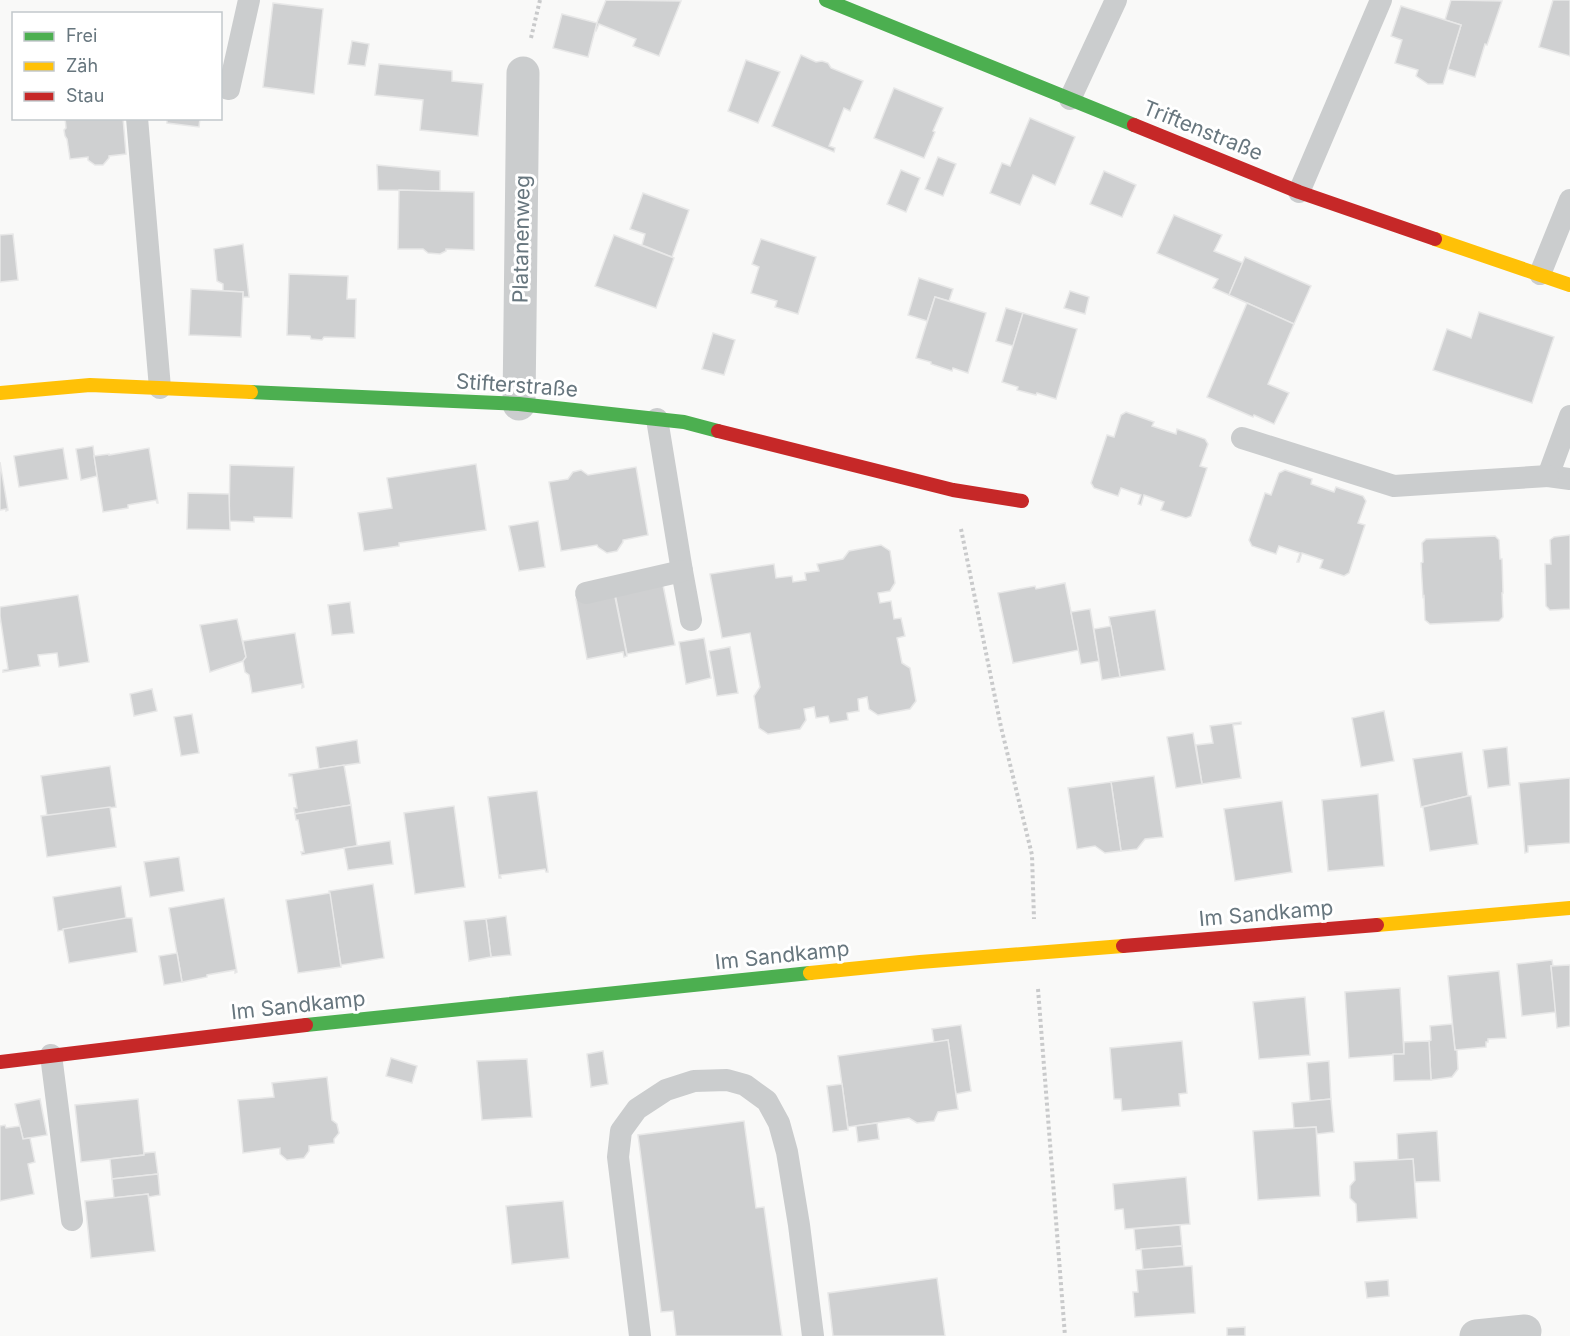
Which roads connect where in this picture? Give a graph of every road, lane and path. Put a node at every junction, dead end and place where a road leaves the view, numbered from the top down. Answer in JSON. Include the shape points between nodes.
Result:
{"nodes":[{"id":1,"x":249,"y":0,"type":"edge"},
{"id":2,"x":826,"y":0,"type":"edge"},
{"id":3,"x":1116,"y":0,"type":"edge"},
{"id":4,"x":1381,"y":0,"type":"edge"},
{"id":5,"x":523,"y":73,"type":"dead end"},
{"id":6,"x":229,"y":89,"type":"dead end"},
{"id":7,"x":1070,"y":99,"type":"junction"},
{"id":8,"x":137,"y":120,"type":"edge"},
{"id":9,"x":1299,"y":192,"type":"junction"},
{"id":10,"x":1570,"y":200,"type":"edge"},
{"id":11,"x":1540,"y":274,"type":"junction"},
{"id":12,"x":1570,"y":285,"type":"edge"},
{"id":13,"x":160,"y":388,"type":"junction"},
{"id":14,"x":0,"y":393,"type":"edge"},
{"id":15,"x":519,"y":404,"type":"junction"},
{"id":16,"x":1570,"y":416,"type":"edge"},
{"id":17,"x":657,"y":419,"type":"junction"},
{"id":18,"x":1242,"y":438,"type":"dead end"},
{"id":19,"x":1548,"y":476,"type":"junction"},
{"id":20,"x":1570,"y":479,"type":"edge"},
{"id":21,"x":953,"y":490,"type":"junction"},
{"id":22,"x":1022,"y":501,"type":"dead end"},
{"id":23,"x":682,"y":571,"type":"junction"},
{"id":24,"x":586,"y":593,"type":"dead end"},
{"id":25,"x":692,"y":620,"type":"dead end"},
{"id":26,"x":1570,"y":908,"type":"edge"},
{"id":27,"x":1036,"y":954,"type":"junction"},
{"id":28,"x":51,"y":1055,"type":"junction"},
{"id":29,"x":0,"y":1062,"type":"edge"},
{"id":30,"x":72,"y":1220,"type":"dead end"},
{"id":31,"x":1525,"y":1331,"type":"dead end"},
{"id":32,"x":640,"y":1336,"type":"edge"},
{"id":33,"x":813,"y":1336,"type":"edge"},
{"id":34,"x":1065,"y":1336,"type":"edge"},
{"id":35,"x":1476,"y":1336,"type":"edge"}],
"edges":[{"from":1,"to":6,"type":"lane"},
{"from":2,"to":7,"type":"street","name":"Triftenstraße"},
{"from":3,"to":7,"type":"lane"},
{"from":4,"to":9,"type":"lane"},
{"from":5,"to":15,"type":"street","name":"Platanenweg"},
{"from":7,"to":9,"type":"street","name":"Triftenstraße"},
{"from":8,"to":13,"type":"lane"},
{"from":9,"to":11,"type":"street","name":"Triftenstraße"},
{"from":10,"to":11,"type":"lane"},
{"from":11,"to":12,"type":"street","name":"Triftenstraße"},
{"from":13,"to":14,"type":"street","name":"Stifterstraße","via":[[90,385]]},
{"from":13,"to":15,"type":"street","name":"Stifterstraße"},
{"from":15,"to":17,"type":"street","name":"Stifterstraße"},
{"from":16,"to":19,"type":"lane"},
{"from":17,"to":21,"type":"street","name":"Stifterstraße","via":[[684,422]]},
{"from":17,"to":23,"type":"lane"},
{"from":18,"to":19,"type":"lane","via":[[1394,486]]},
{"from":19,"to":20,"type":"lane"},
{"from":21,"to":22,"type":"street","name":"Stifterstraße"},
{"from":21,"to":27,"type":"path","via":[[1001,727],[1032,855]]},
{"from":23,"to":24,"type":"lane"},
{"from":23,"to":25,"type":"lane"},
{"from":26,"to":27,"type":"street","name":"Im Sandkamp"},
{"from":27,"to":28,"type":"street","name":"Im Sandkamp","via":[[920,962]]},
{"from":27,"to":34,"type":"path"},
{"from":28,"to":29,"type":"street","name":"Im Sandkamp"},
{"from":28,"to":30,"type":"lane"},
{"from":31,"to":35,"type":"street"},
{"from":32,"to":33,"type":"lane","via":[[618,1157],[621,1131],[637,1109],[666,1090],[694,1082],[727,1080],[745,1085],[766,1101],[779,1123],[789,1162]]}]}
